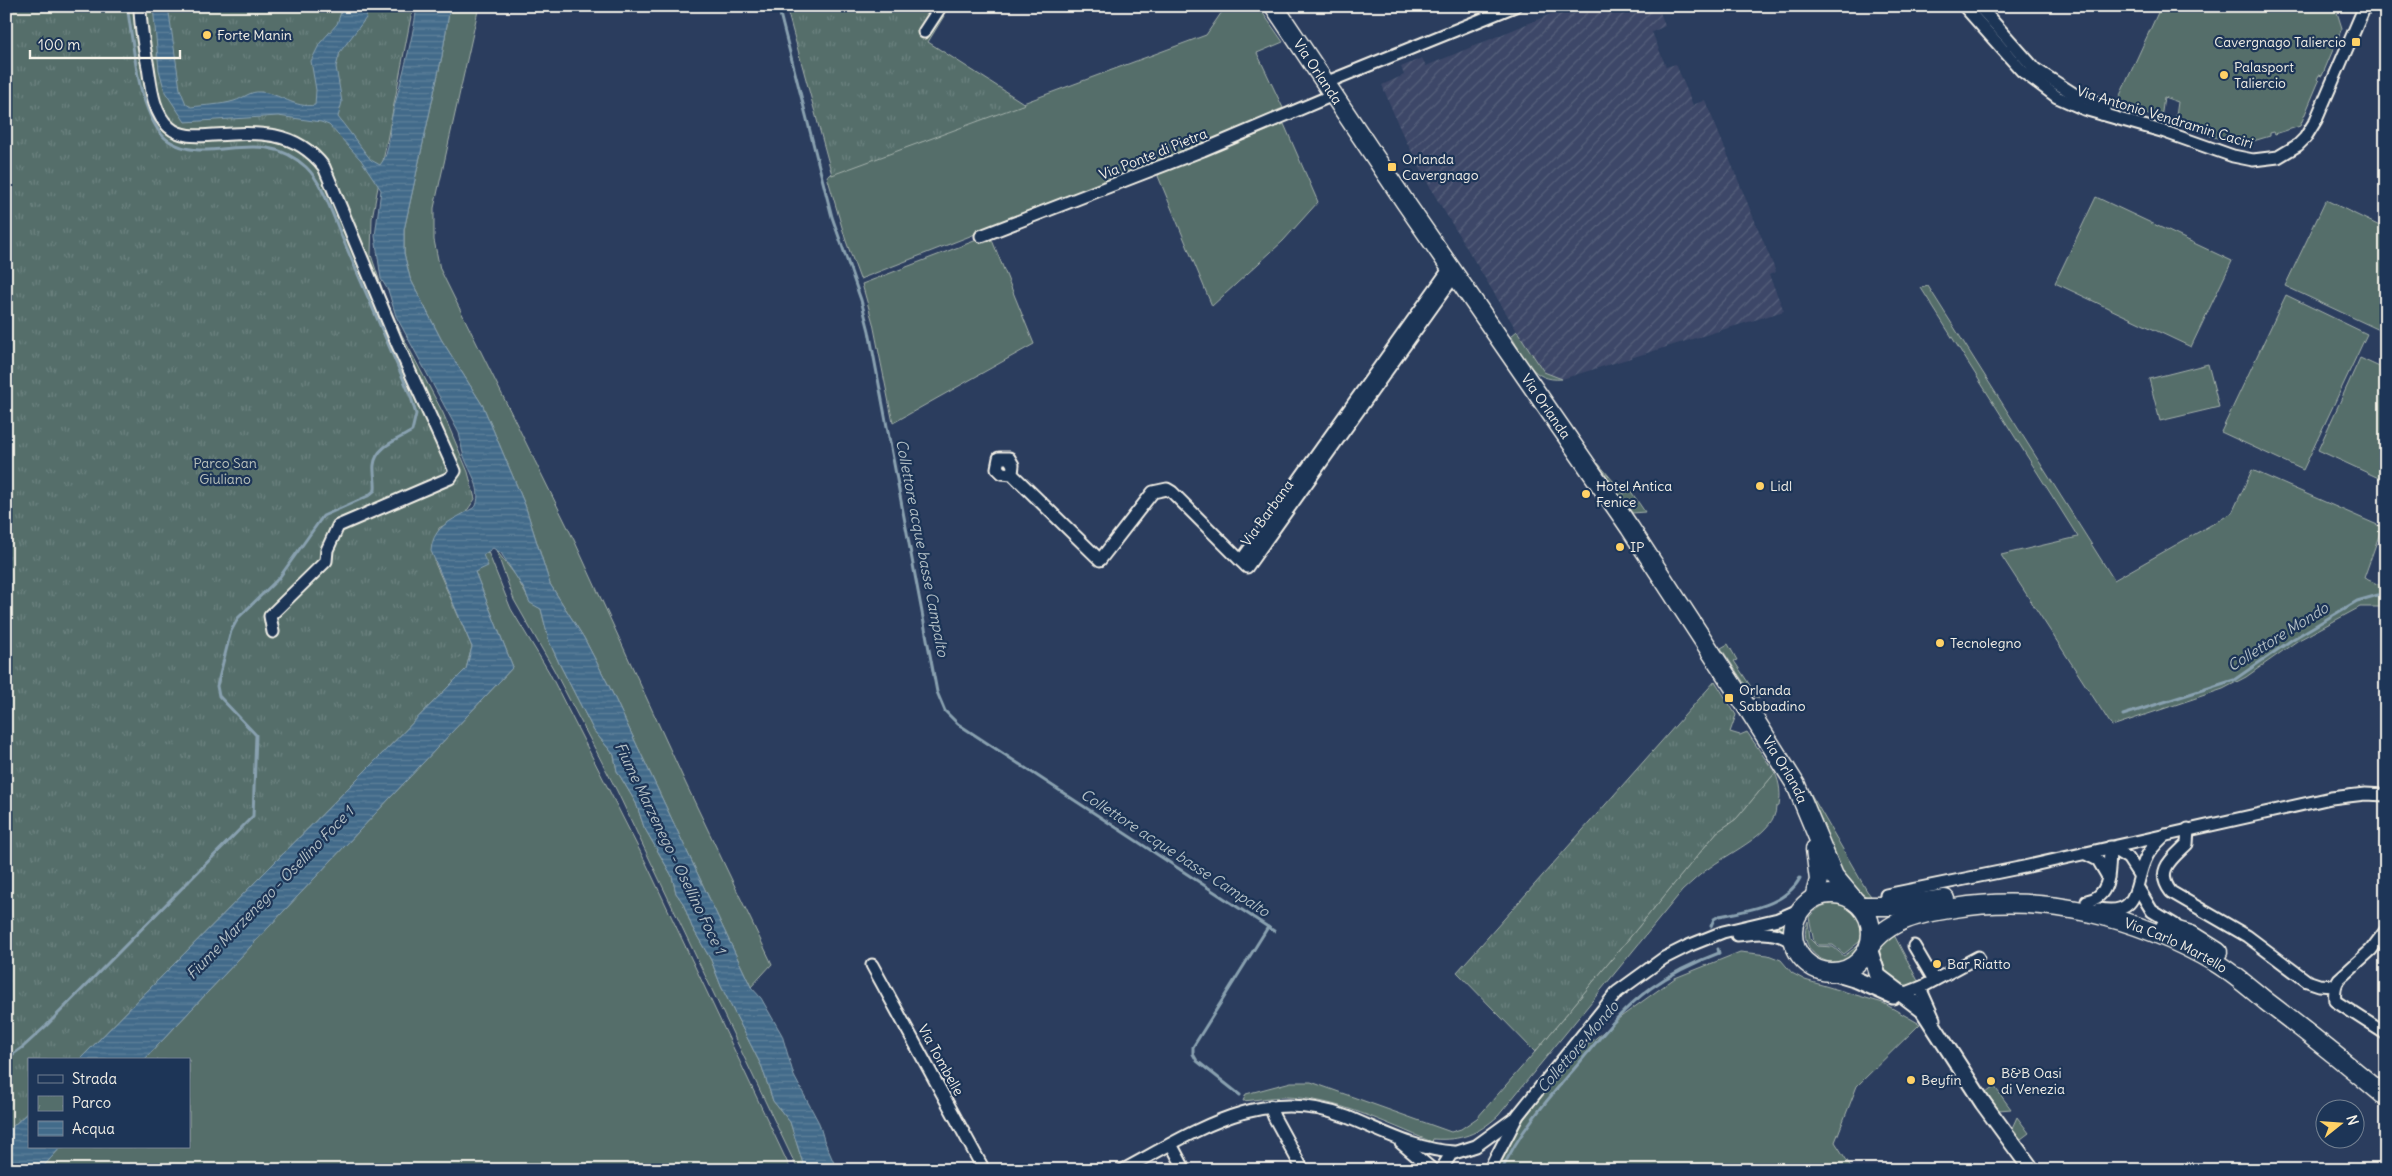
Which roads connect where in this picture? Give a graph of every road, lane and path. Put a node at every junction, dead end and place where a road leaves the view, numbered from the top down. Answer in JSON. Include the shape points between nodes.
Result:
{"nodes":[{"id":1,"x":140,"y":6,"type":"edge"},
{"id":2,"x":941,"y":6,"type":"edge"},
{"id":3,"x":1274,"y":6,"type":"edge"},
{"id":4,"x":1515,"y":6,"type":"edge"},
{"id":5,"x":1964,"y":6,"type":"edge"},
{"id":6,"x":1979,"y":6,"type":"edge"},
{"id":7,"x":2364,"y":6,"type":"edge"},
{"id":8,"x":924,"y":32,"type":"dead end"},
{"id":9,"x":1329,"y":89,"type":"junction"},
{"id":10,"x":2102,"y":114,"type":"junction"},
{"id":11,"x":981,"y":236,"type":"dead end"},
{"id":12,"x":1453,"y":271,"type":"junction"},
{"id":13,"x":1012,"y":474,"type":"dead end"},
{"id":14,"x":273,"y":632,"type":"dead end"},
{"id":15,"x":2386,"y":795,"type":"edge"},
{"id":16,"x":1807,"y":812,"type":"junction"},
{"id":17,"x":2188,"y":830,"type":"junction"},
{"id":18,"x":2168,"y":834,"type":"junction"},
{"id":19,"x":2140,"y":840,"type":"junction"},
{"id":20,"x":2084,"y":853,"type":"junction"},
{"id":21,"x":2141,"y":871,"type":"junction"},
{"id":22,"x":2108,"y":877,"type":"junction"},
{"id":23,"x":2138,"y":888,"type":"junction"},
{"id":24,"x":1886,"y":895,"type":"dead end"},
{"id":25,"x":2086,"y":901,"type":"junction"},
{"id":26,"x":1808,"y":904,"type":"junction"},
{"id":27,"x":1858,"y":904,"type":"junction"},
{"id":28,"x":1989,"y":904,"type":"junction"},
{"id":29,"x":2120,"y":909,"type":"junction"},
{"id":30,"x":2386,"y":930,"type":"edge"},
{"id":31,"x":2191,"y":936,"type":"junction"},
{"id":32,"x":1710,"y":938,"type":"junction"},
{"id":33,"x":1794,"y":944,"type":"junction"},
{"id":34,"x":1914,"y":946,"type":"dead end"},
{"id":35,"x":1869,"y":948,"type":"junction"},
{"id":36,"x":1978,"y":957,"type":"dead end"},
{"id":37,"x":872,"y":965,"type":"dead end"},
{"id":38,"x":1834,"y":973,"type":"junction"},
{"id":39,"x":1934,"y":980,"type":"junction"},
{"id":40,"x":2335,"y":986,"type":"junction"},
{"id":41,"x":1922,"y":987,"type":"junction"},
{"id":42,"x":1900,"y":993,"type":"junction"},
{"id":43,"x":1934,"y":1025,"type":"junction"},
{"id":44,"x":2386,"y":1034,"type":"edge"},
{"id":45,"x":2337,"y":1055,"type":"junction"},
{"id":46,"x":2386,"y":1097,"type":"edge"},
{"id":47,"x":1270,"y":1106,"type":"junction"},
{"id":48,"x":1518,"y":1115,"type":"junction"},
{"id":49,"x":1387,"y":1134,"type":"junction"},
{"id":50,"x":1172,"y":1144,"type":"junction"},
{"id":51,"x":1476,"y":1146,"type":"junction"},
{"id":52,"x":1454,"y":1152,"type":"junction"},
{"id":53,"x":1491,"y":1168,"type":"edge"},
{"id":54,"x":984,"y":1170,"type":"edge"},
{"id":55,"x":1123,"y":1170,"type":"edge"},
{"id":56,"x":1185,"y":1170,"type":"edge"},
{"id":57,"x":1303,"y":1170,"type":"edge"},
{"id":58,"x":1433,"y":1170,"type":"edge"},
{"id":59,"x":1441,"y":1170,"type":"edge"},
{"id":60,"x":2032,"y":1170,"type":"edge"}],
"edges":[{"from":1,"to":14,"type":"street","via":[[152,94],[169,127],[188,136],[245,134],[281,137],[305,147],[324,167],[455,472],[450,478],[338,526],[327,550],[326,561],[270,616]]},
{"from":2,"to":8,"type":"street"},
{"from":3,"to":9,"type":"main road","name":"Via Orlanda"},
{"from":4,"to":9,"type":"street","name":"Via Ponte di Pietra"},
{"from":5,"to":10,"type":"street","name":"Via Antonio Vendramin Caciri","via":[[2033,82],[2072,105]]},
{"from":6,"to":10,"type":"street","via":[[2035,69],[2074,94],[2106,106]]},
{"from":7,"to":10,"type":"street","name":"Via Antonio Vendramin Caciri","via":[[2310,130],[2298,145],[2278,157],[2262,160],[2243,158]]},
{"from":9,"to":11,"type":"street","name":"Via Ponte di Pietra","via":[[1203,150]]},
{"from":9,"to":12,"type":"main road","name":"Via Orlanda"},
{"from":12,"to":13,"type":"street","name":"Via Barbana","via":[[1241,561],[1166,489],[1154,492],[1100,560]]},
{"from":12,"to":16,"type":"main road","name":"Via Orlanda","via":[[1630,528],[1796,785]]},
{"from":15,"to":17,"type":"street","via":[[2331,798]]},
{"from":16,"to":26,"type":"main road","name":"Via Orlanda","via":[[1819,871]]},
{"from":16,"to":27,"type":"main road","name":"Via Orlanda","via":[[1834,876]]},
{"from":17,"to":18,"type":"street"},
{"from":17,"to":40,"type":"street","via":[[2187,844],[2169,860],[2166,868],[2166,881],[2171,892],[2247,936],[2307,981]]},
{"from":18,"to":19,"type":"street"},
{"from":18,"to":21,"type":"street","via":[[2150,850]]},
{"from":19,"to":20,"type":"street"},
{"from":19,"to":21,"type":"street"},
{"from":20,"to":22,"type":"street","via":[[2098,860]]},
{"from":20,"to":24,"type":"street"},
{"from":21,"to":22,"type":"street","via":[[2110,847]]},
{"from":21,"to":23,"type":"street"},
{"from":22,"to":25,"type":"street","via":[[2104,891]]},
{"from":23,"to":29,"type":"street","name":"Via Carlo Martello","via":[[2132,900]]},
{"from":23,"to":31,"type":"street","name":"Via Carlo Martello","via":[[2152,911]]},
{"from":25,"to":27,"type":"main road","name":"Via Carlo Martello","via":[[2013,892],[1898,906]]},
{"from":25,"to":29,"type":"main road","name":"Via Carlo Martello"},
{"from":26,"to":27,"type":"main road","via":[[1834,894]]},
{"from":26,"to":32,"type":"street","via":[[1778,919]]},
{"from":26,"to":33,"type":"main road","via":[[1794,922]]},
{"from":27,"to":35,"type":"main road","via":[[1871,926]]},
{"from":28,"to":29,"type":"street","name":"Via Carlo Martello","via":[[2037,900],[2108,911]]},
{"from":28,"to":35,"type":"main road","name":"Via Carlo Martello","via":[[1939,911],[1896,923],[1882,932]]},
{"from":28,"to":45,"type":"main road","name":"Via Carlo Martello","via":[[2070,908],[2114,918],[2164,937],[2218,964]]},
{"from":29,"to":31,"type":"main road","name":"Via Carlo Martello"},
{"from":30,"to":40,"type":"street"},
{"from":31,"to":45,"type":"main road","name":"Via Carlo Martello","via":[[2245,969],[2277,994],[2308,1021]]},
{"from":32,"to":33,"type":"street","via":[[1772,932]]},
{"from":32,"to":48,"type":"street","via":[[1664,958],[1618,992]]},
{"from":33,"to":38,"type":"main road","via":[[1801,958],[1812,968]]},
{"from":34,"to":39,"type":"street"},
{"from":35,"to":38,"type":"main road","via":[[1855,966]]},
{"from":35,"to":42,"type":"main road","via":[[1878,976]]},
{"from":36,"to":39,"type":"street"},
{"from":37,"to":54,"type":"street","name":"Via Tombelle"},
{"from":38,"to":43,"type":"main road","via":[[1894,996]]},
{"from":39,"to":41,"type":"street"},
{"from":40,"to":44,"type":"street","via":[[2336,1001]]},
{"from":41,"to":42,"type":"street"},
{"from":41,"to":43,"type":"street"},
{"from":42,"to":43,"type":"main road","via":[[1916,1004]]},
{"from":43,"to":60,"type":"main road","via":[[1983,1103]]},
{"from":45,"to":46,"type":"main road","name":"Via Carlo Martello"},
{"from":47,"to":49,"type":"street","via":[[1290,1104],[1319,1109],[1346,1116]]},
{"from":47,"to":50,"type":"street","via":[[1232,1116]]},
{"from":47,"to":57,"type":"street"},
{"from":48,"to":51,"type":"street"},
{"from":48,"to":53,"type":"street"},
{"from":49,"to":52,"type":"street","via":[[1418,1146]]},
{"from":49,"to":58,"type":"street"},
{"from":50,"to":55,"type":"street"},
{"from":50,"to":56,"type":"street"},
{"from":51,"to":52,"type":"street"},
{"from":51,"to":53,"type":"street","via":[[1488,1153]]},
{"from":52,"to":59,"type":"street"}]}
